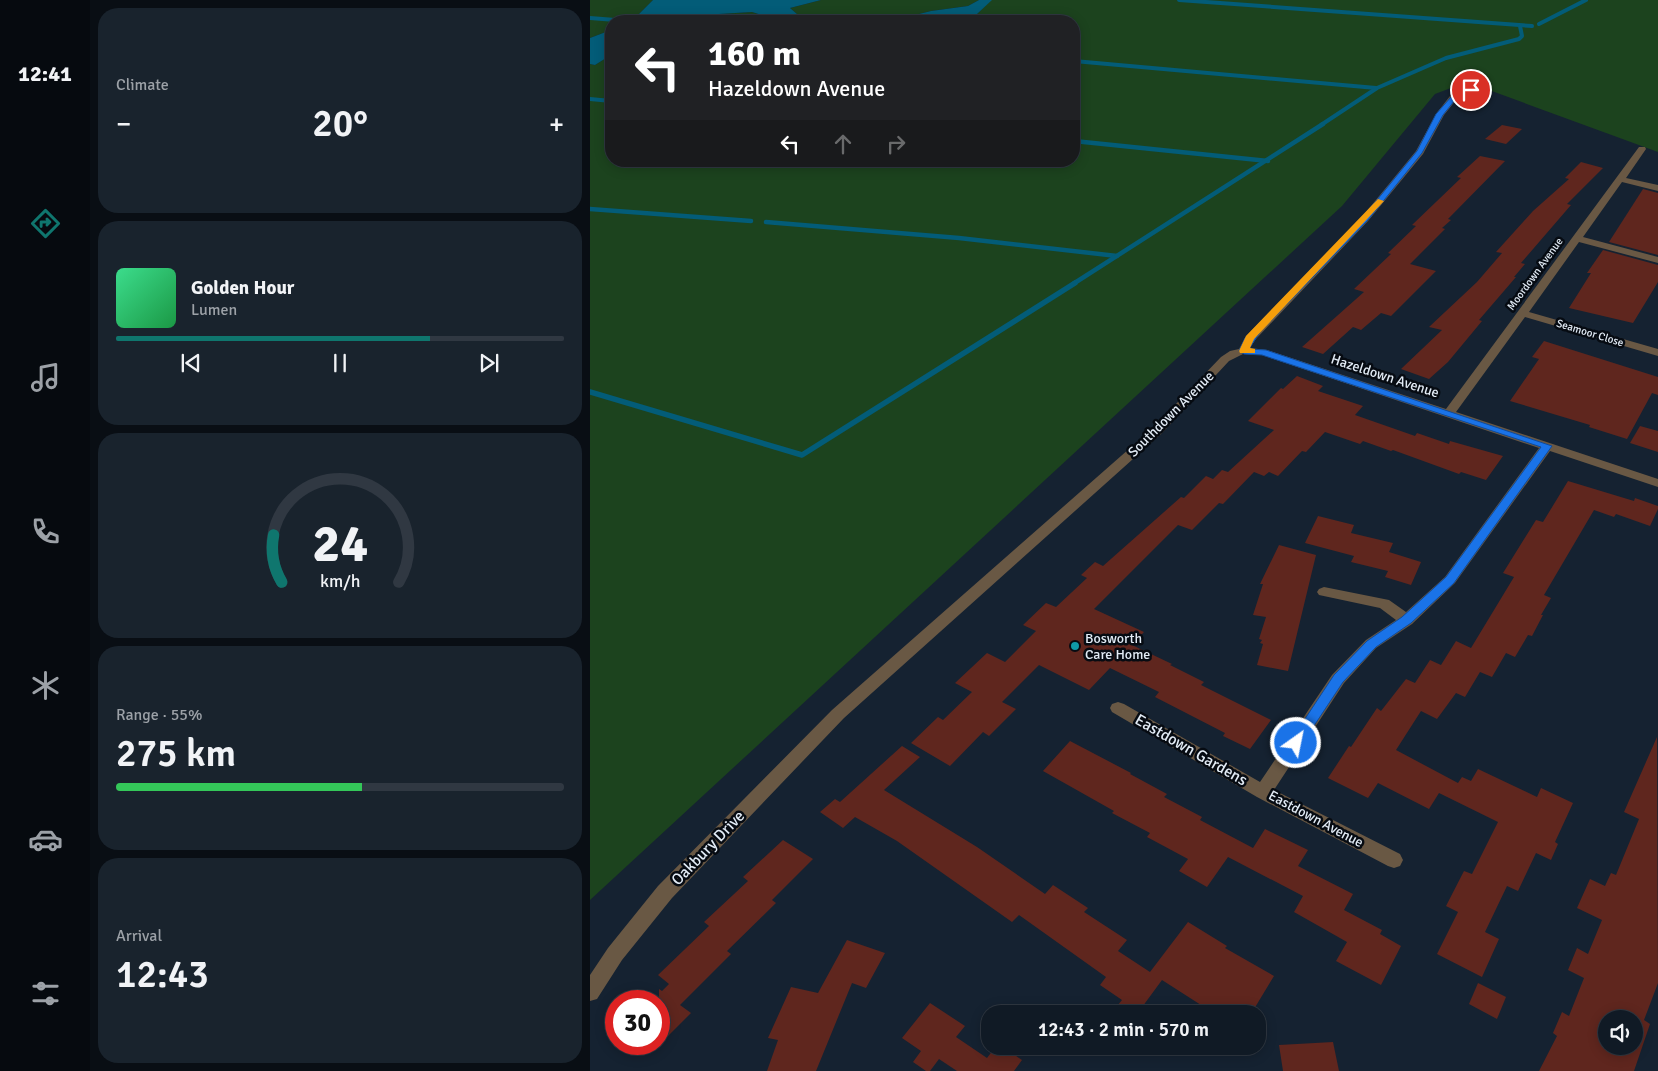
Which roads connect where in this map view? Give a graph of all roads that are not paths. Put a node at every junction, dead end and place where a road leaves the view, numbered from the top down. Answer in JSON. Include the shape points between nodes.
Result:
{"nodes":[{"id":1,"x":1471,"y":90,"type":"dead end"},
{"id":2,"x":1642,"y":150,"type":"dead end"},
{"id":3,"x":1620,"y":179,"type":"junction"},
{"id":4,"x":1658,"y":188,"type":"edge"},
{"id":5,"x":1577,"y":238,"type":"junction"},
{"id":6,"x":1658,"y":260,"type":"edge"},
{"id":7,"x":1522,"y":313,"type":"junction"},
{"id":8,"x":1244,"y":351,"type":"junction"},
{"id":9,"x":1658,"y":354,"type":"edge"},
{"id":10,"x":1449,"y":413,"type":"junction"},
{"id":11,"x":1547,"y":446,"type":"junction"},
{"id":12,"x":1658,"y":483,"type":"edge"},
{"id":13,"x":1324,"y":592,"type":"dead end"},
{"id":14,"x":1406,"y":620,"type":"junction"},
{"id":15,"x":1118,"y":708,"type":"dead end"},
{"id":16,"x":838,"y":714,"type":"joint"},
{"id":17,"x":1263,"y":792,"type":"junction"},
{"id":18,"x":1394,"y":860,"type":"dead end"},
{"id":19,"x":590,"y":992,"type":"edge"}],
"edges":[{"from":1,"to":8,"type":"street","via":[[1453,98],[1440,114],[1420,152],[1366,219],[1257,330]]},
{"from":2,"to":3,"type":"street","name":"Moordown Avenue"},
{"from":3,"to":4,"type":"street"},
{"from":3,"to":5,"type":"street","name":"Moordown Avenue"},
{"from":5,"to":6,"type":"street"},
{"from":5,"to":7,"type":"street","name":"Moordown Avenue"},
{"from":7,"to":9,"type":"street","name":"Seamoor Close"},
{"from":7,"to":10,"type":"street","name":"Moordown Avenue"},
{"from":8,"to":10,"type":"street","name":"Hazeldown Avenue","via":[[1263,352]]},
{"from":8,"to":16,"type":"street","name":"Southdown Avenue","via":[[1225,359],[1158,430]]},
{"from":10,"to":11,"type":"street","name":"Hazeldown Avenue"},
{"from":11,"to":12,"type":"street","name":"Hazeldown Avenue"},
{"from":11,"to":14,"type":"street","name":"Eastdown Avenue","via":[[1450,580]]},
{"from":13,"to":14,"type":"street","via":[[1384,604]]},
{"from":14,"to":17,"type":"street","name":"Eastdown Avenue","via":[[1371,644],[1338,678]]},
{"from":15,"to":17,"type":"street","name":"Eastdown Gardens"},
{"from":16,"to":19,"type":"street","name":"Oakbury Drive","via":[[665,892],[615,954]]},
{"from":17,"to":18,"type":"street","name":"Eastdown Avenue"}]}
